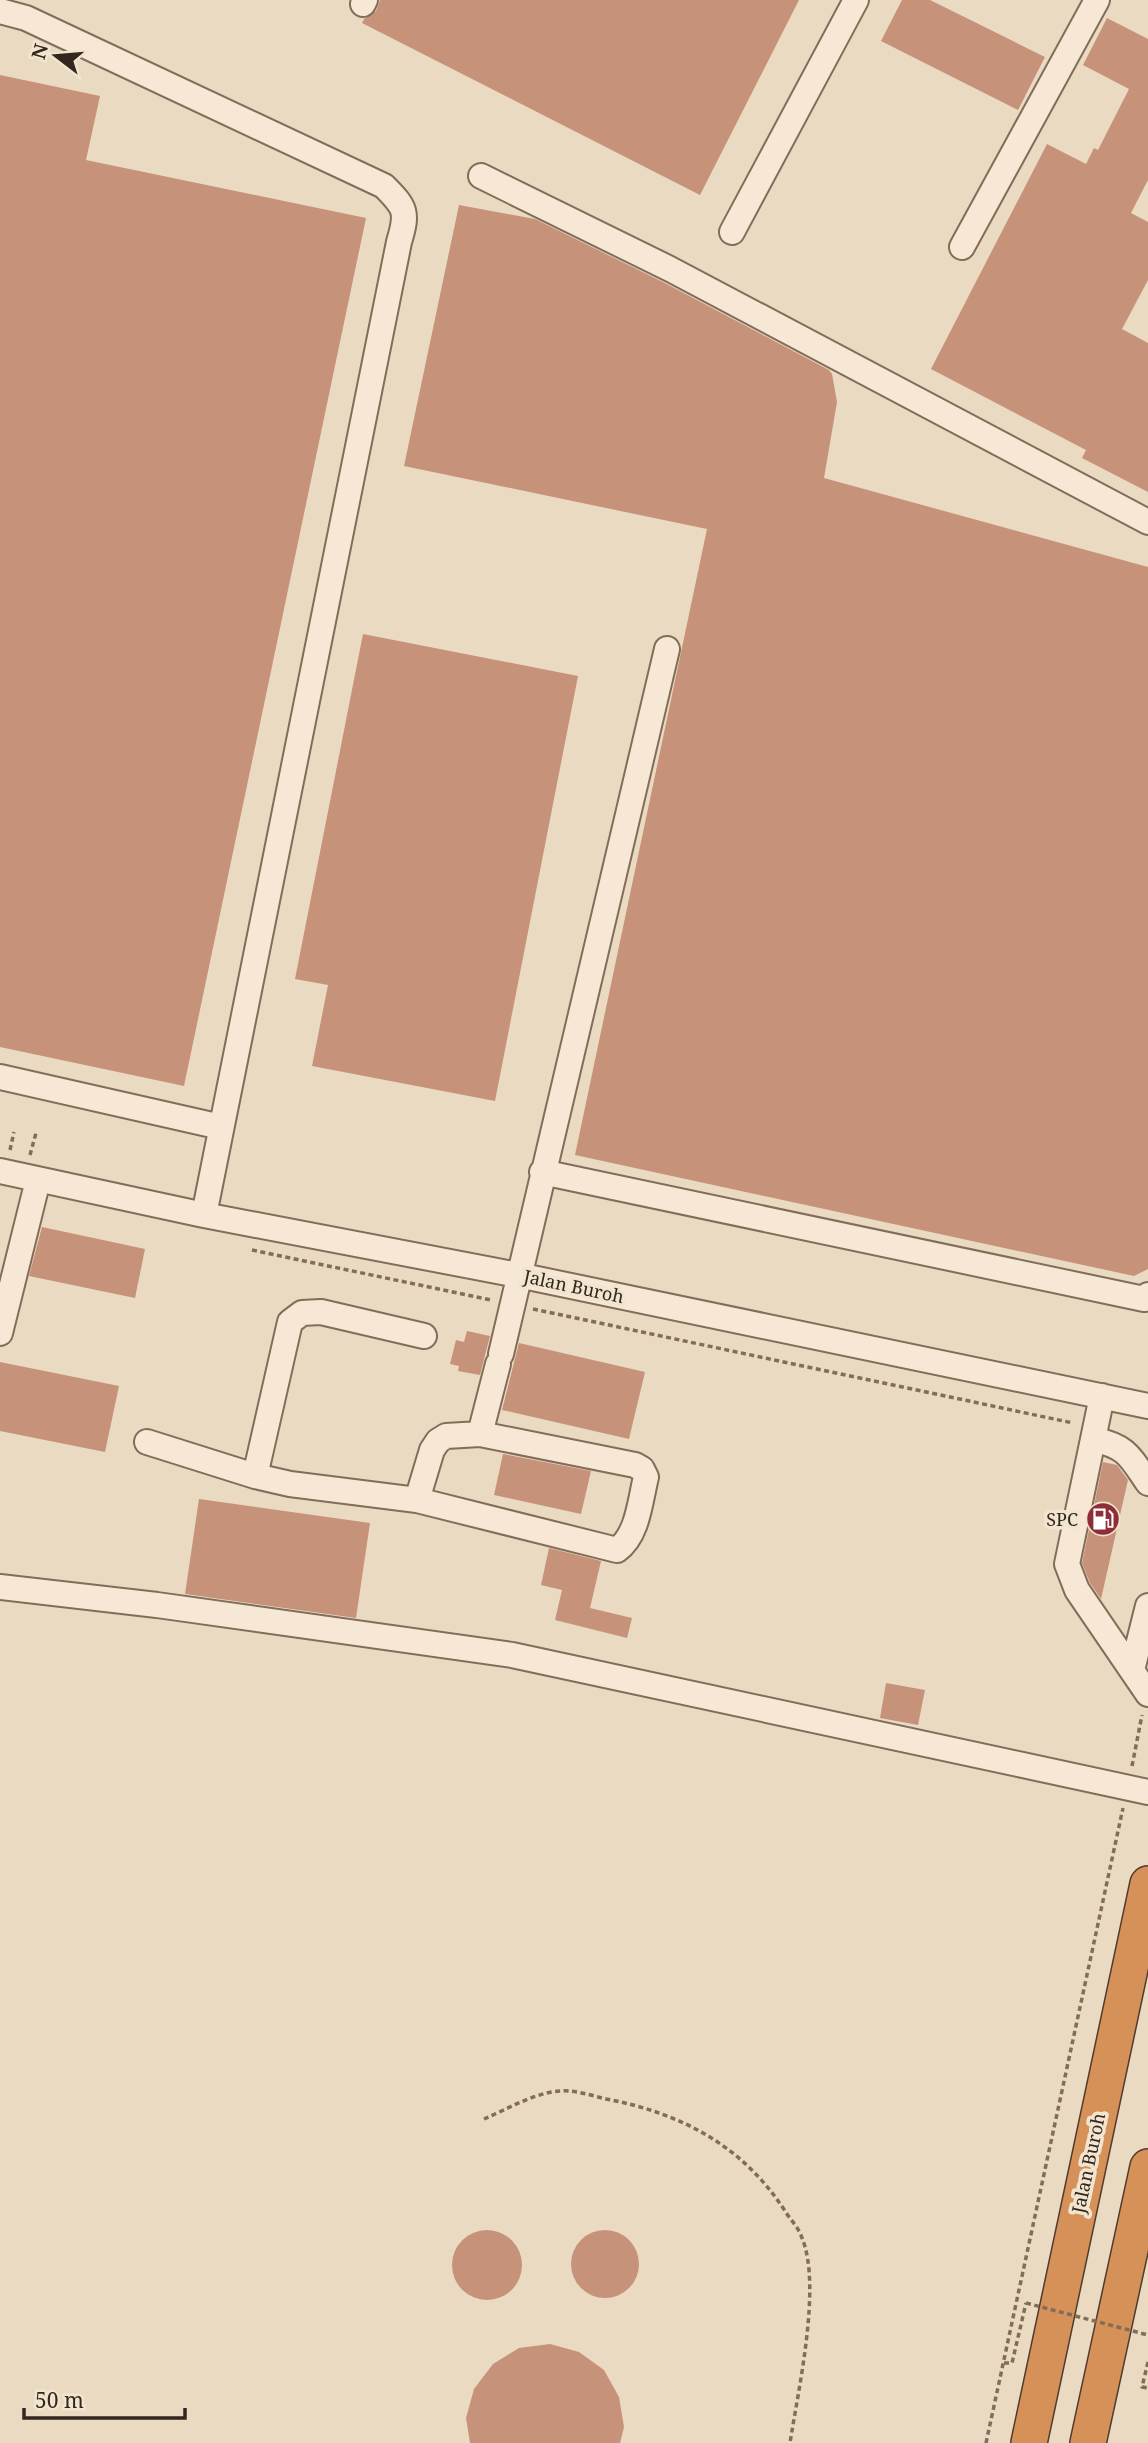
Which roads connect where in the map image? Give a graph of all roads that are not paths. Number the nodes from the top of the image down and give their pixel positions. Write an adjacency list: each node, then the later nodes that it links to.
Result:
1 (856, 0): 5 (lane)
2 (1097, 0): 6 (lane)
3 (0, 11): 10 (lane)
4 (481, 176): 7 (lane)
5 (732, 232)
6 (962, 247)
7 (1148, 522)
8 (667, 649): 12 (lane)
9 (0, 1077): 10 (lane)
10 (221, 1127): 14 (lane)
11 (0, 1171): 13 (lane, Jalan Buroh)
12 (542, 1172): 15 (lane); 16 (lane)
13 (37, 1180): 14 (lane, Jalan Buroh); 17 (lane)
14 (204, 1215): 15 (lane, Jalan Buroh)
15 (518, 1275): 19 (lane, Jalan Buroh); 21 (lane)
16 (1148, 1295)
17 (0, 1333)
18 (424, 1336): 24 (lane)
19 (1102, 1396): 20 (lane, Jalan Buroh); 22 (lane)
20 (1148, 1406)
21 (480, 1434): 26 (lane); 26 (lane)
22 (1094, 1434): 25 (lane); 29 (lane)
23 (147, 1442): 24 (lane)
24 (255, 1476): 26 (lane)
25 (1148, 1483)
26 (417, 1500)
27 (0, 1587): 31 (lane)
28 (1148, 1606): 29 (lane)
29 (1132, 1670): 30 (lane)
30 (1147, 1693)
31 (1138, 1789)
32 (1148, 1884): 34 (highway, Jalan Buroh)
33 (1148, 2167): 35 (highway)
34 (1029, 2443)
35 (1088, 2443)

